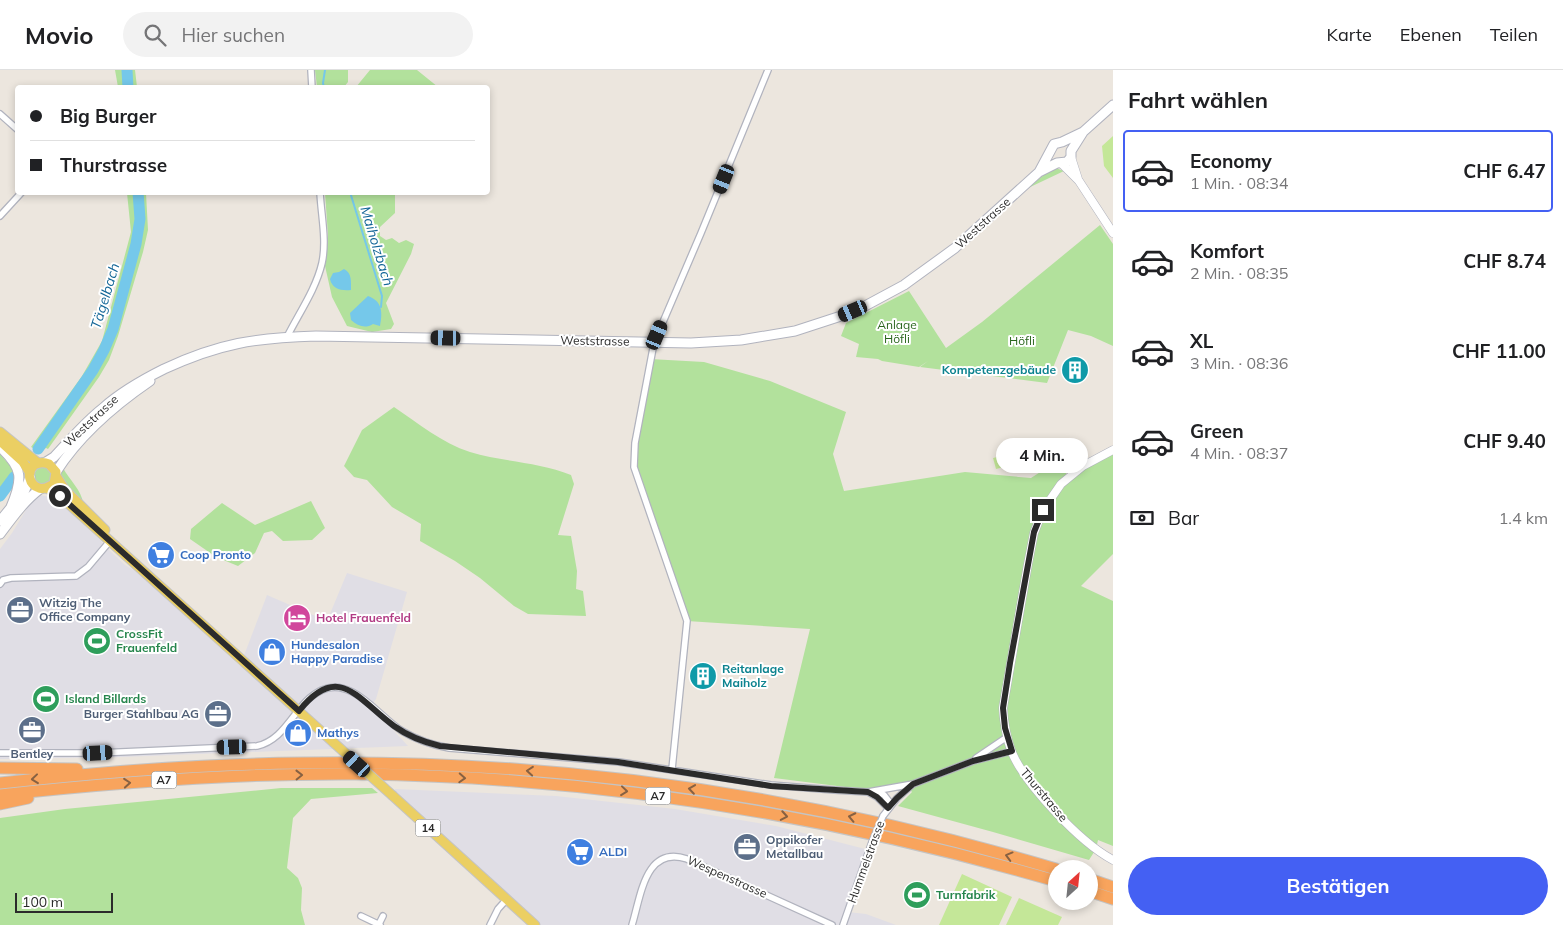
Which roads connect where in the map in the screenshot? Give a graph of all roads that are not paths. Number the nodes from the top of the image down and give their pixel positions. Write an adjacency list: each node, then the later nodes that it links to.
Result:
1 (311, 70): 3 (street)
2 (768, 70): 19 (street)
3 (312, 85)
4 (1113, 105): 7 (main road)
5 (0, 114): 6 (street)
6 (15, 127)
7 (1083, 132): 8 (main road); 10 (main road, Weststrasse)
8 (1062, 142): 9 (main road); 10 (main road)
9 (1049, 154): 11 (main road); 12 (main road, Weststrasse)
10 (1071, 154): 11 (main road, Weststrasse); 13 (street)
11 (1059, 164): 12 (main road, Weststrasse); 13 (street)
12 (1039, 172): 19 (main road, Weststrasse)
13 (1079, 181): 17 (street)
14 (19, 195): 16 (street)
15 (320, 195): 18 (street)
16 (0, 216)
17 (1113, 232)
18 (287, 337): 19 (main road, Weststrasse); 20 (main road, Weststrasse)
19 (654, 343): 41 (street)
20 (166, 369): 25 (main road, Weststrasse); 26 (main road, Weststrasse)
21 (0, 432): 25 (main road)
22 (0, 440): 27 (main road)
23 (0, 447): 29 (main road)
24 (1113, 450): 36 (street, Thurstrasse)
25 (42, 463): 26 (main road); 27 (main road)
26 (56, 474): 28 (main road); 33 (main road, 14)
27 (30, 475): 28 (main road); 29 (main road)
28 (43, 489): 31 (main road); 32 (main road, 14)
29 (11, 507): 30 (main road)
30 (0, 521)
31 (0, 534)
32 (110, 541): 33 (main road, 14); 34 (street)
33 (142, 568): 35 (main road, 14)
34 (0, 584)
35 (299, 711): 38 (street); 41 (street); 57 (main road, 14, bridge)
36 (1007, 737): 37 (street, Thurstrasse); 39 (street, Hummelstrasse)
37 (1012, 751): 39 (street, Hummelstrasse); 51 (street, Thurstrasse)
38 (0, 754)
39 (973, 761): 44 (street, Hummelstrasse)
40 (0, 768): 42 (highway, A7)
41 (672, 769): 47 (street)
42 (136, 770): 43 (highway, A7, one-way to 43); 52 (highway, A7, one-way to 42)
43 (0, 783)
44 (913, 784): 46 (street); 50 (street, Hummelstrasse)
45 (78, 787): 48 (highway, A7); 49 (highway, A7); 53 (highway, A7, one-way to 53)
46 (877, 791): 47 (street); 50 (street)
47 (868, 792): 50 (street)
48 (0, 795)
49 (0, 804)
50 (890, 806): 66 (street, Hummelstrasse, bridge)
51 (1113, 860)
52 (1048, 868)
53 (1048, 879)
54 (1098, 882): 55 (highway)
55 (1113, 887)
56 (1098, 894): 58 (highway)
57 (507, 899): 63 (street); 64 (main road, 14)
58 (1113, 899)
59 (362, 916): 62 (street)
60 (383, 916): 62 (street)
61 (634, 924): 65 (street, Wespenstrasse)
62 (379, 925)
63 (490, 925)
64 (535, 925)
65 (832, 925)
66 (843, 925)

